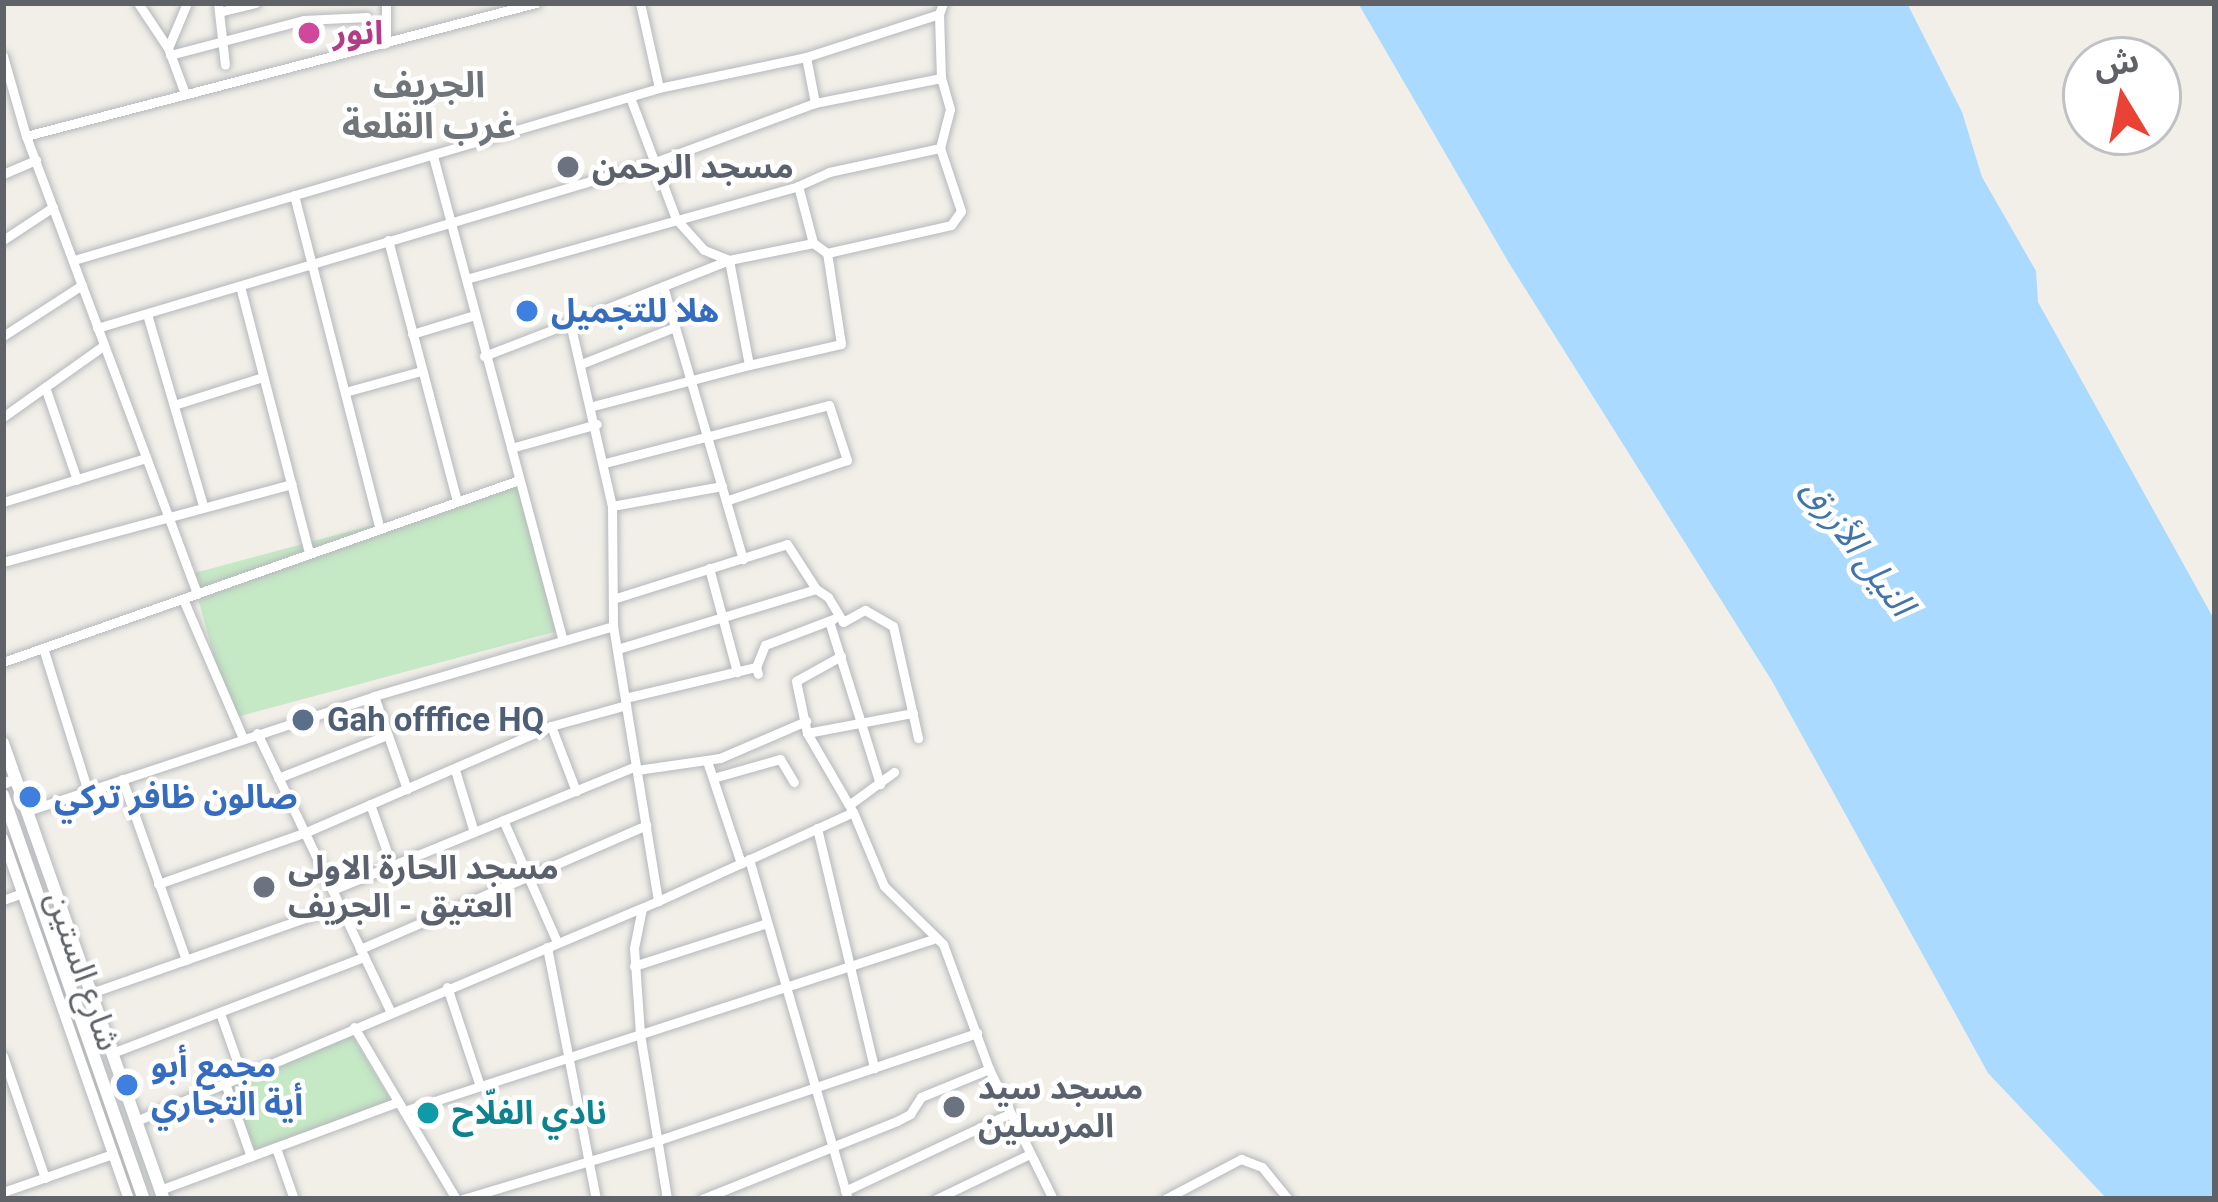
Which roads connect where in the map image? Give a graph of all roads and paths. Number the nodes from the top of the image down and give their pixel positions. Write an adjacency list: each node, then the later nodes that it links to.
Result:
1 (138, 3): 13 (street)
2 (187, 3): 13 (street)
3 (256, 3): 8 (street)
4 (386, 3): 12 (street)
5 (536, 3): 7 (street)
6 (640, 3): 19 (street)
7 (519, 5): 12 (street)
8 (218, 8): 11 (street)
9 (941, 9): 15 (street); 17 (street)
10 (367, 16): 11 (street)
11 (222, 38): 13 (street); 16 (street)
12 (386, 44): 20 (street)
13 (169, 51): 20 (street)
14 (3, 56): 18 (street)
15 (806, 57): 19 (street); 22 (street)
16 (225, 65)
17 (941, 78): 22 (street); 24 (street)
18 (8, 88): 23 (street)
19 (659, 88): 21 (street)
20 (184, 91): 23 (street)
21 (630, 97): 25 (street); 27 (street)
22 (815, 103): 27 (street)
23 (26, 136): 26 (street)
24 (940, 148): 29 (street); 37 (street)
25 (434, 156): 30 (street); 33 (street)
26 (35, 160): 28 (street); 31 (street)
27 (658, 161): 32 (street); 33 (street)
28 (3, 174)
29 (798, 186): 32 (street); 36 (street)
30 (294, 195): 38 (street); 40 (street)
31 (52, 207): 34 (street); 38 (street)
32 (676, 219): 39 (street); 41 (street)
33 (452, 222): 35 (street); 41 (street)
34 (3, 240)
35 (388, 240): 40 (street); 50 (street)
36 (813, 243): 37 (street); 39 (street)
37 (827, 253): 55 (street)
38 (74, 260): 42 (street)
39 (729, 260): 44 (street); 55 (street)
40 (311, 261): 43 (street); 60 (street)
41 (466, 279): 46 (street)
42 (82, 285): 49 (street); 51 (street)
43 (240, 286): 45 (street); 57 (street)
44 (664, 286): 47 (street); 48 (street)
45 (147, 314): 49 (street); 61 (street)
46 (476, 315): 50 (street); 53 (street)
47 (570, 323): 53 (street); 54 (street)
48 (675, 327): 54 (street); 58 (street)
49 (98, 328): 52 (street)
50 (412, 334): 56 (street)
51 (3, 336)
52 (104, 346): 59 (street); 67 (street)
53 (484, 356): 66 (street)
54 (581, 364): 62 (street)
55 (749, 365): 58 (street)
56 (421, 371): 60 (street); 74 (street)
57 (263, 377): 61 (street); 71 (street)
58 (692, 381): 62 (street); 65 (street)
59 (45, 387): 63 (street); 70 (street)
60 (345, 392): 79 (street)
61 (174, 406): 76 (street)
62 (593, 406): 64 (street)
63 (3, 417)
64 (597, 424): 66 (street); 68 (street)
65 (706, 434): 68 (street); 72 (street); 73 (street)
66 (511, 448): 69 (street)
67 (146, 458): 70 (street); 78 (street)
68 (605, 464): 77 (street)
69 (519, 479): 74 (street); 91 (street)
70 (77, 480): 75 (street)
71 (292, 484): 76 (street); 80 (street)
72 (722, 486): 73 (street); 77 (street)
73 (728, 500): 81 (street)
74 (457, 501): 79 (street)
75 (3, 502)
76 (202, 505): 78 (street)
77 (612, 506): 87 (street)
78 (168, 514): 82 (street); 85 (street)
79 (380, 529): 80 (street)
80 (309, 553): 85 (street)
81 (743, 560): 83 (street); 84 (street)
82 (3, 562)
83 (710, 568): 87 (street); 88 (street)
84 (816, 589): 88 (street); 89 (street)
85 (197, 594): 86 (street)
86 (183, 598): 92 (street); 105 (street)
87 (613, 598): 90 (street)
88 (723, 618): 93 (street); 96 (street)
89 (833, 619): 94 (street); 96 (street); 99 (street)
90 (613, 626): 91 (street); 93 (street)
91 (562, 639): 97 (street)
92 (44, 648): 95 (street); 120 (street)
93 (617, 649): 98 (street)
94 (841, 656): 100 (street); 102 (street)
95 (3, 662)
96 (736, 673): 98 (street)
97 (374, 696): 103 (street); 104 (street)
98 (625, 701): 101 (street); 109 (street)
99 (913, 713): 100 (street); 106 (street)
100 (862, 721): 102 (street); 117 (street)
101 (551, 726): 110 (street); 119 (street)
102 (807, 727): 108 (street); 123 (street)
103 (257, 734): 105 (street); 112 (street)
104 (387, 735): 112 (street); 118 (street)
105 (243, 738): 114 (street)
106 (918, 738)
107 (3, 743): 115 (main road, شارع الستين)
108 (707, 761): 109 (street); 113 (street)
109 (636, 768): 119 (street); 126 (street)
110 (455, 770): 118 (street); 129 (street)
111 (894, 772): 117 (street)
112 (278, 778): 128 (street)
113 (713, 778): 116 (street); 131 (street)
114 (122, 779): 120 (street); 134 (street)
115 (9, 781): 124 (main road, شارع الستين)
116 (794, 782)
117 (880, 784): 123 (street)
118 (407, 789): 122 (street)
119 (576, 791): 125 (street)
120 (88, 792): 124 (street)
121 (3, 795): 150 (main road, شارع الستين)
122 (370, 805): 128 (street); 132 (street)
123 (851, 808): 127 (street); 142 (street)
124 (27, 811): 151 (main road, شارع الستين)
125 (503, 820): 129 (street); 133 (street)
126 (646, 825): 133 (street); 138 (street)
127 (817, 828): 131 (street); 147 (street)
128 (304, 832): 134 (street); 135 (street)
129 (474, 832): 132 (street)
130 (3, 838): 136 (street)
131 (745, 861): 138 (street); 141 (street)
132 (392, 866): 135 (street)
133 (528, 876): 143 (street); 144 (street)
134 (158, 884): 145 (street)
135 (332, 890): 139 (street)
136 (22, 893): 137 (street); 150 (street)
137 (3, 900)
138 (658, 901): 140 (street)
139 (339, 906): 144 (street); 145 (street)
140 (642, 908): 143 (street); 146 (street)
141 (764, 924): 146 (street); 149 (street)
142 (936, 938): 147 (street); 156 (street)
143 (552, 944): 148 (street); 159 (street)
144 (362, 953): 152 (street); 153 (street)
145 (186, 960): 151 (street)
146 (634, 966): 155 (street)
147 (848, 967): 149 (street); 160 (street)
148 (447, 987): 152 (street); 164 (street)
149 (784, 988): 155 (street); 165 (street)
150 (64, 992): 173 (main road, شارع الستين)
151 (91, 993): 157 (main road, شارع الستين)
152 (390, 1010): 154 (street)
153 (220, 1013): 157 (street); 162 (street)
154 (354, 1027): 162 (street); 166 (street)
155 (640, 1034): 159 (street); 169 (street)
156 (977, 1034): 160 (street); 161 (street)
157 (112, 1053): 168 (main road, شارع الستين)
158 (3, 1057): 177 (street)
159 (569, 1058): 164 (street); 176 (street)
160 (874, 1068): 165 (street)
161 (989, 1069): 167 (street); 171 (street)
162 (242, 1075): 163 (street)
163 (225, 1083): 168 (street); 175 (street)
164 (480, 1086): 166 (street)
165 (812, 1089): 169 (street); 171 (street)
166 (401, 1107): 172 (street); 185 (street)
167 (1009, 1114): 174 (street); 180 (street)
168 (136, 1121): 170 (main road, شارع الستين)
169 (656, 1142): 176 (street); 187 (street)
170 (145, 1146): 173 (main road); 179 (main road, شارع الستين)
171 (831, 1147): 180 (street); 188 (street)
172 (276, 1148): 175 (street); 184 (street)
173 (121, 1154): 177 (street); 182 (street); 183 (main road, شارع الستين)
174 (1030, 1154): 181 (street); 189 (street)
175 (251, 1157): 179 (street)
176 (589, 1161): 185 (street); 186 (street)
177 (45, 1178): 178 (street)
178 (3, 1192)
179 (162, 1194)
180 (845, 1197)
181 (1048, 1198)
182 (128, 1199)
183 (144, 1199)
184 (294, 1199)
185 (460, 1199)
186 (596, 1199)
187 (667, 1199)
188 (702, 1199)
189 (936, 1199)
190 (1165, 1199): 191 (street)
191 (1288, 1199)

